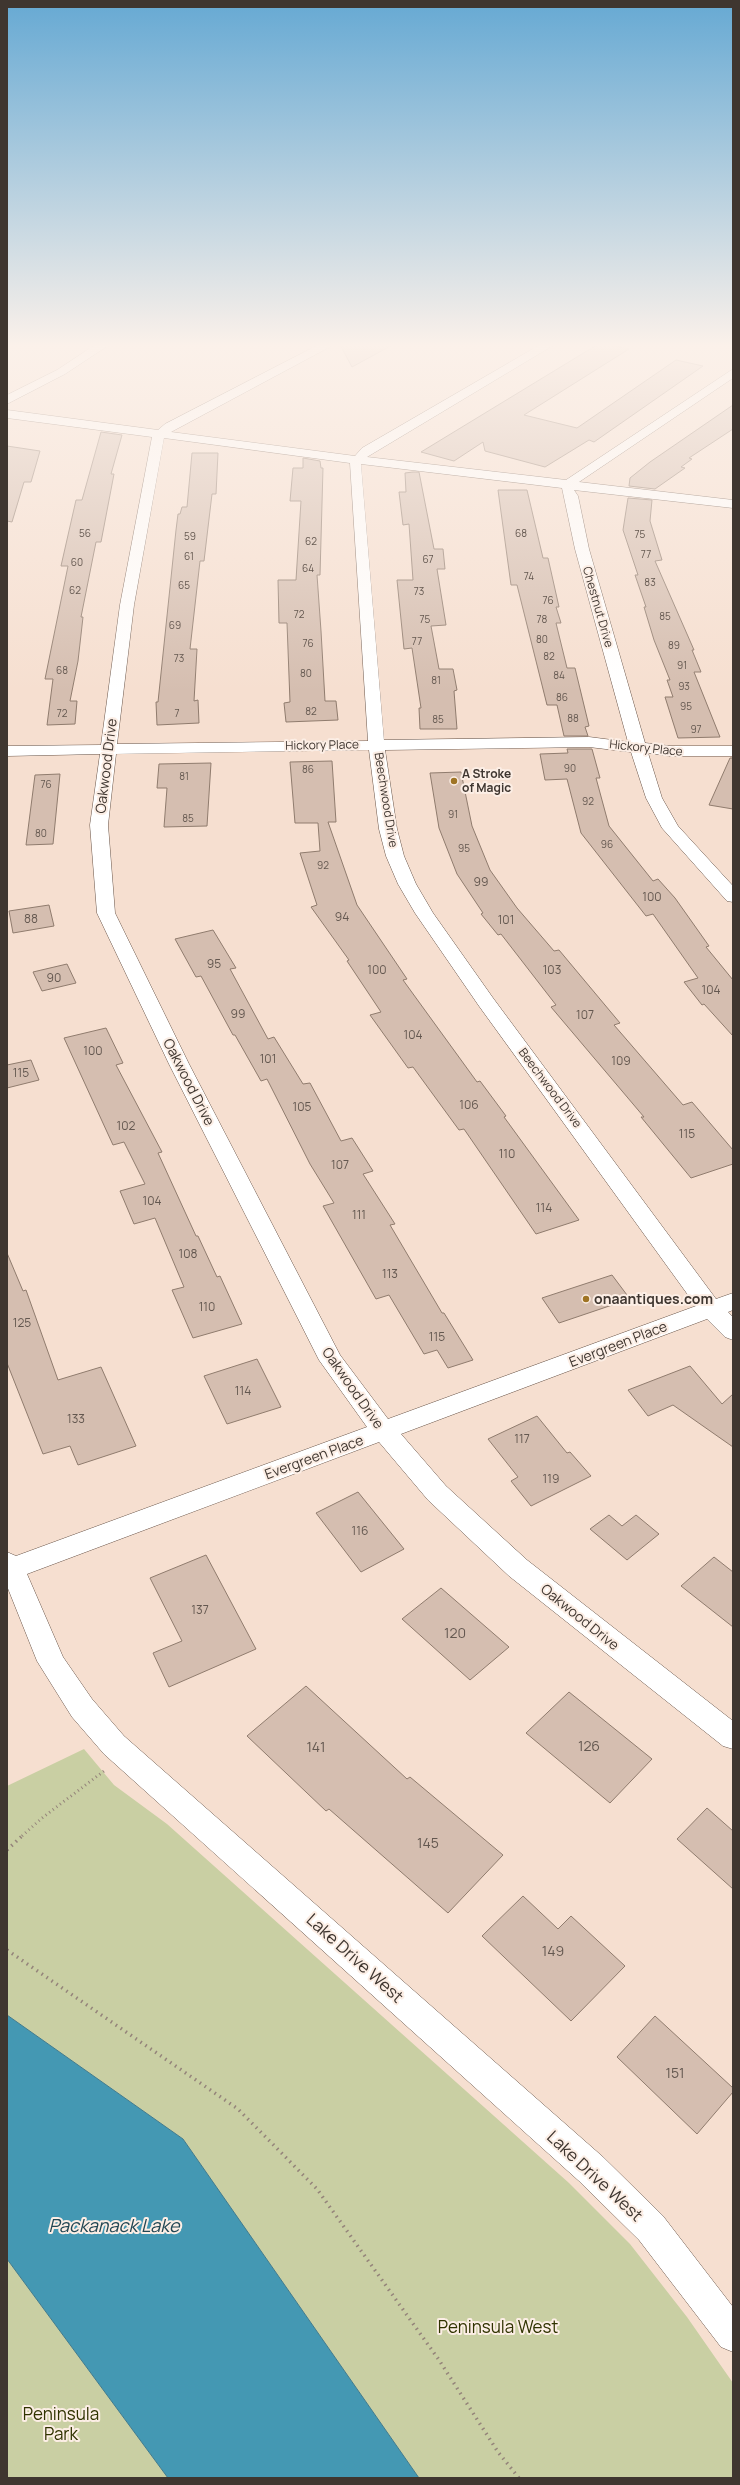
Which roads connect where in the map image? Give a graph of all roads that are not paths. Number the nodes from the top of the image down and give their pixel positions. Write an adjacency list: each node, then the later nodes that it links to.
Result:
1 (154, 459): 9 (street, Oakwood Drive)
2 (350, 459): 4 (street)
3 (607, 459): 5 (street)
4 (358, 460): 5 (street); 7 (street, Beechwood Drive)
5 (568, 486): 6 (street); 8 (street, Chestnut Drive)
6 (733, 504)
7 (377, 744): 8 (street, Hickory Place); 9 (street, Hickory Place); 14 (street, Beechwood Drive)
8 (637, 747): 11 (street, Hickory Place); 12 (street, Chestnut Drive)
9 (108, 748): 10 (street, Hickory Place); 16 (street, Oakwood Drive)
10 (7, 750)
11 (733, 751)
12 (733, 897)
13 (733, 1301): 14 (street, Evergreen Place)
14 (711, 1309): 15 (street, Beechwood Drive); 16 (street, Evergreen Place)
15 (733, 1331)
16 (384, 1432): 17 (street, Evergreen Place); 18 (street, Oakwood Drive)
17 (8, 1567): 19 (street, Lake Drive West)
18 (733, 1737)
19 (733, 2336)

